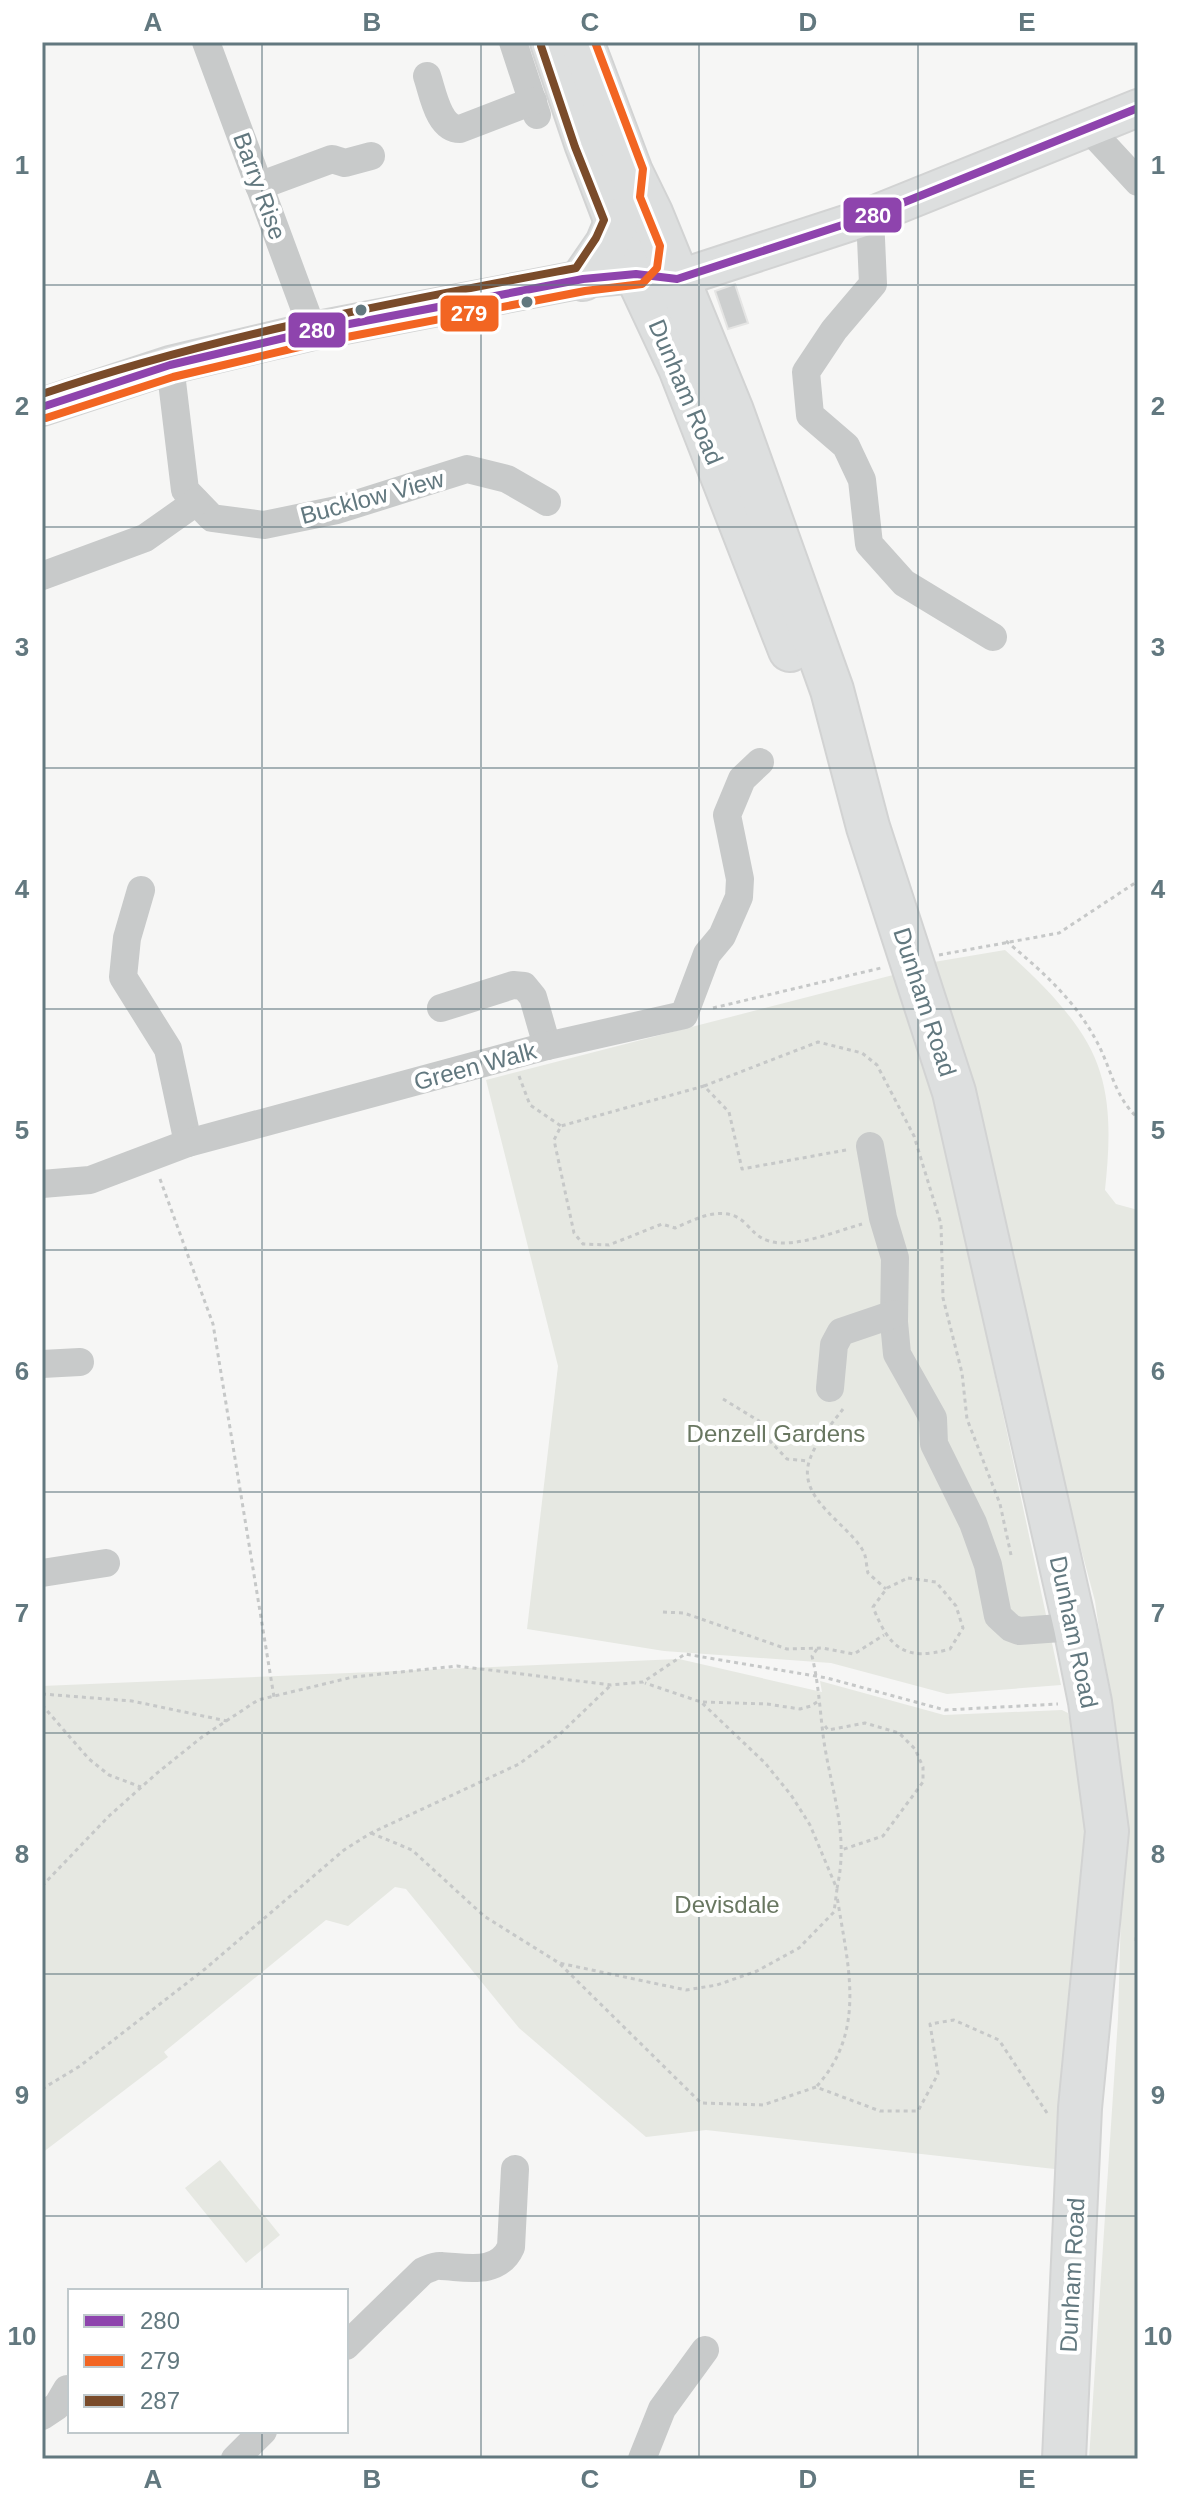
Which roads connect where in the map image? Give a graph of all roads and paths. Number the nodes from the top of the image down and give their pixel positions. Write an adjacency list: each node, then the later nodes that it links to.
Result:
1 (206, 42): 10 (street, Barry Rise)
2 (513, 42): 5 (street)
3 (552, 42): 12 (highway, Dunham Road)
4 (582, 42): 13 (highway, Dunham Road)
5 (427, 76)
6 (1138, 108): 7 (main road)
7 (1088, 128): 9 (street); 11 (main road)
8 (371, 156): 10 (street)
9 (1138, 182)
10 (259, 186): 15 (street, Barry Rise)
11 (870, 216): 13 (main road); 21 (street)
12 (617, 220): 13 (highway, Dunham Road); 14 (highway)
13 (656, 276): 14 (main road); 23 (highway, Dunham Road); 23 (highway, Dunham Road)
14 (583, 279): 15 (main road)
15 (313, 331): 16 (main road)
16 (170, 365): 17 (main road); 18 (street)
17 (42, 407)
18 (196, 502): 19 (street, Bucklow View); 20 (street)
19 (547, 502)
20 (42, 576)
21 (993, 637)
22 (760, 762): 29 (street)
23 (868, 827): 27 (highway, Dunham Road)
24 (1138, 881): 26 (path)
25 (141, 890): 34 (street)
26 (1006, 941): 27 (path); 32 (path)
27 (912, 960): 29 (path); 49 (highway, Dunham Road)
28 (441, 1008): 30 (street)
29 (684, 1015): 30 (street, Green Walk)
30 (547, 1046): 31 (street, Green Walk)
31 (512, 1056): 33 (path); 34 (street, Green Walk)
32 (1138, 1118)
33 (561, 1126): 35 (path); 38 (path)
34 (188, 1143): 36 (street, Green Walk)
35 (870, 1146): 38 (street)
36 (152, 1157): 37 (street, Green Walk); 56 (path)
37 (42, 1184)
38 (883, 1218): 39 (street)
39 (894, 1314): 42 (street); 49 (street)
40 (80, 1362): 41 (street)
41 (42, 1364)
42 (838, 1397): 44 (path)
43 (723, 1399): 44 (path)
44 (809, 1461): 47 (path)
45 (106, 1563): 46 (street)
46 (42, 1573)
47 (886, 1589): 50 (path); 50 (path)
48 (663, 1612): 51 (path)
49 (1075, 1627): 82 (highway, Dunham Road)
50 (884, 1635): 51 (path)
51 (817, 1649): 52 (path)
52 (817, 1676): 53 (path); 57 (path); 60 (path)
53 (643, 1682): 54 (path); 58 (path)
54 (611, 1685): 56 (path); 64 (path)
55 (42, 1694): 61 (path)
56 (274, 1697): 61 (path)
57 (820, 1700): 58 (path); 62 (path)
58 (701, 1702): 67 (path)
59 (42, 1705): 63 (path)
60 (1038, 1705)
61 (227, 1721): 63 (path)
62 (822, 1723): 65 (path); 65 (path)
63 (141, 1787): 66 (path)
64 (371, 1833): 70 (path); 72 (path)
65 (841, 1850): 67 (path)
66 (42, 1886)
67 (837, 1889): 70 (path); 71 (path)
68 (1138, 1921): 69 (path)
69 (1138, 1959)
70 (559, 1963): 71 (path)
71 (816, 2087): 73 (path)
72 (42, 2089)
73 (1052, 2120)
74 (515, 2169): 75 (street)
75 (348, 2344)
76 (705, 2350): 81 (street)
77 (67, 2389): 78 (street)
78 (42, 2416)
79 (261, 2433): 80 (street)
80 (235, 2459)
81 (642, 2459)
82 (1064, 2459)

